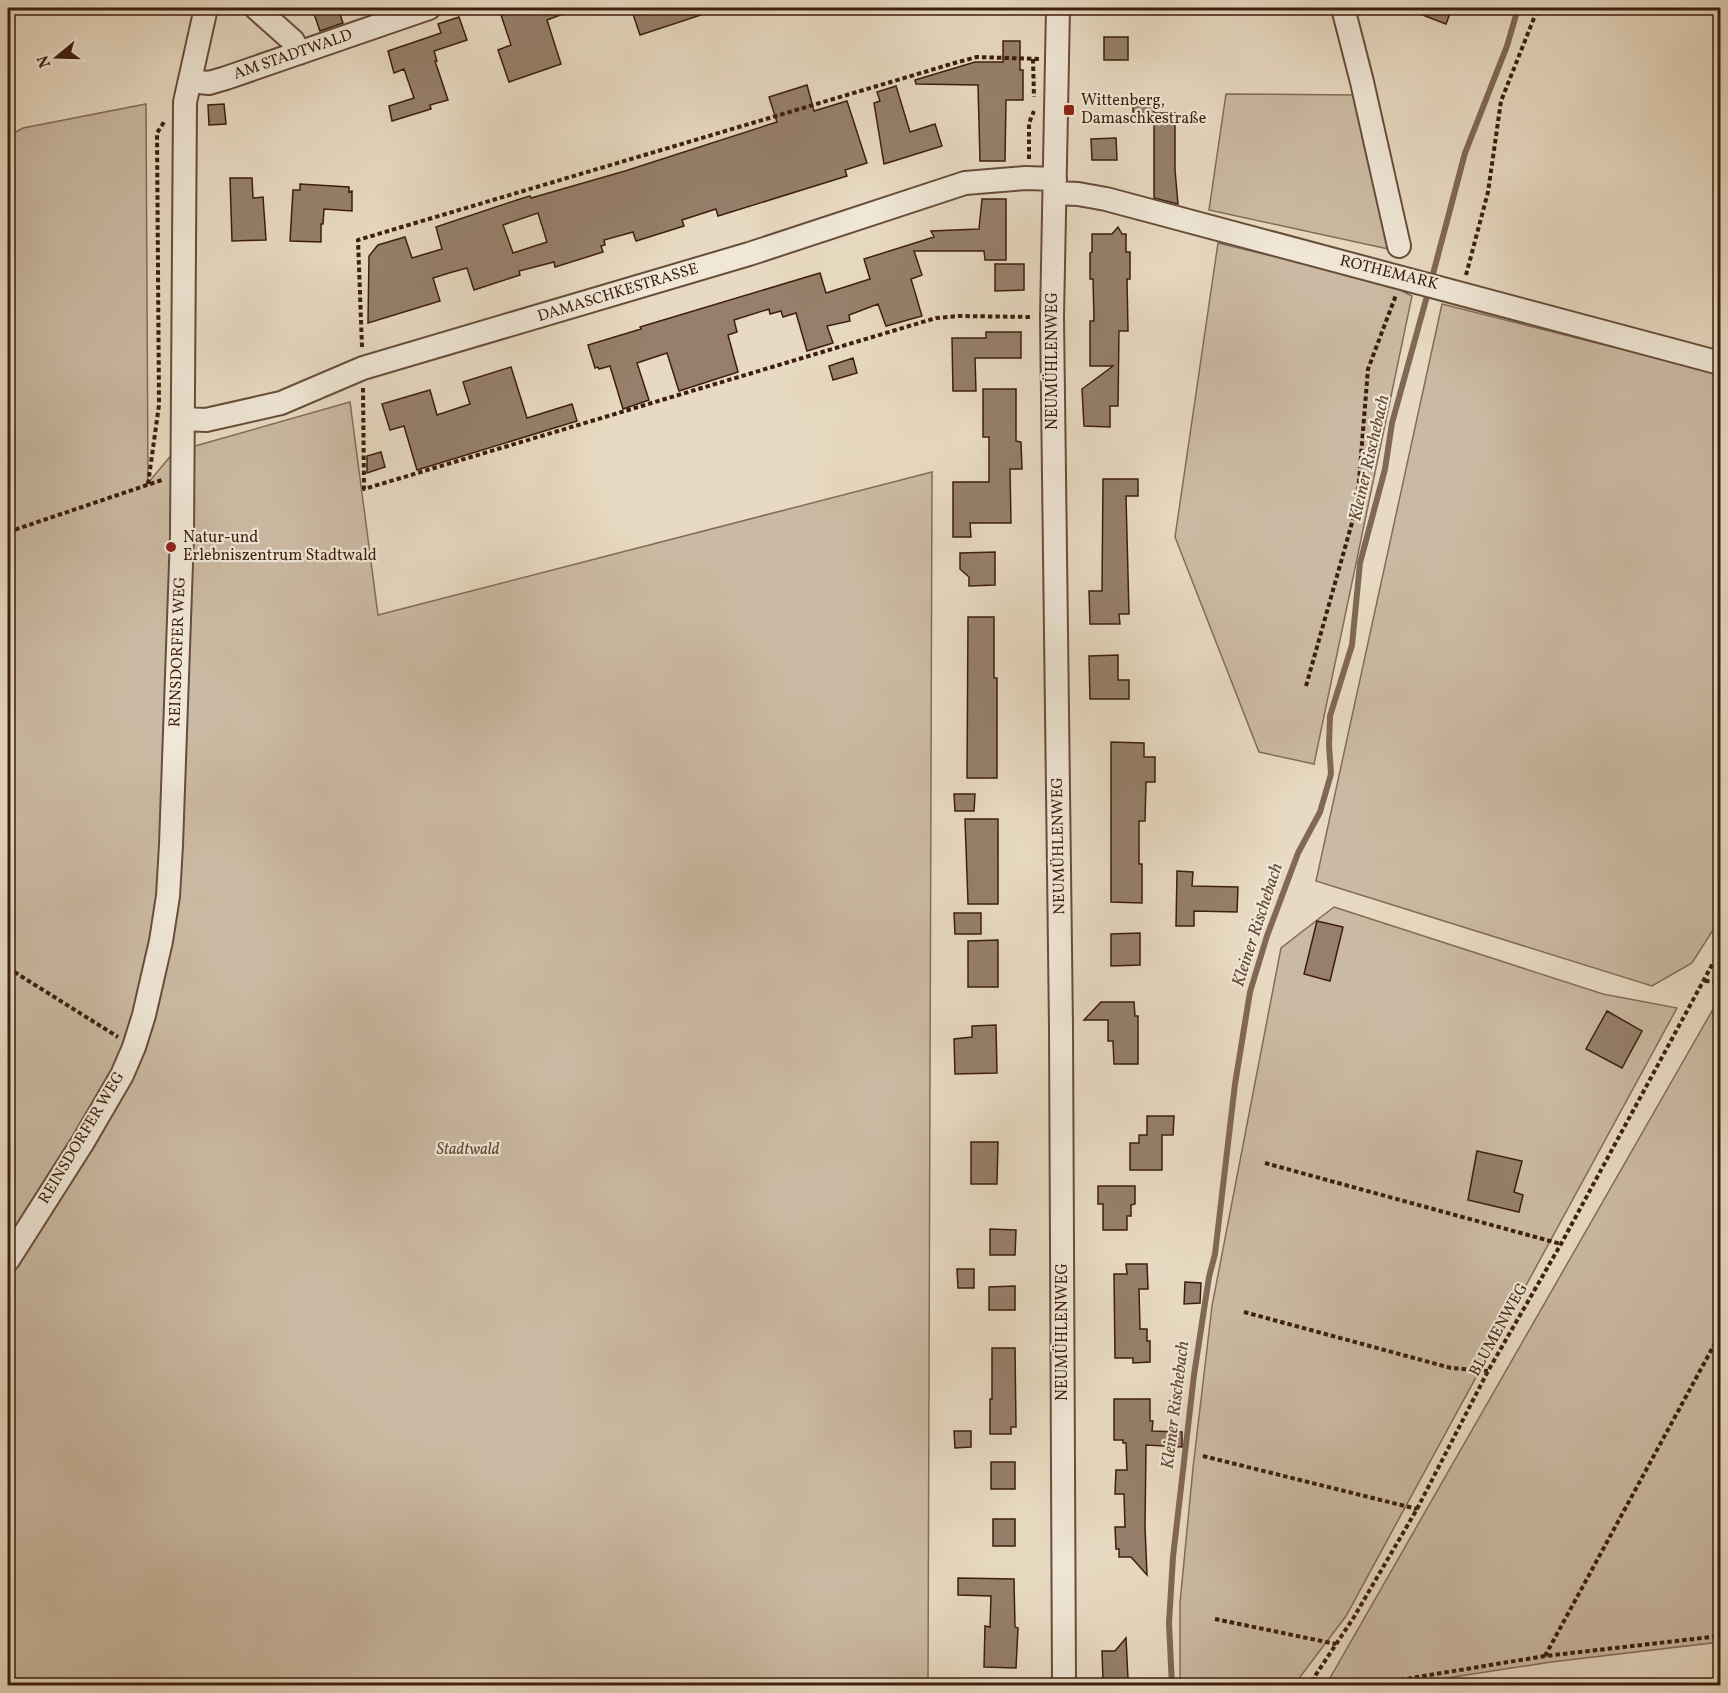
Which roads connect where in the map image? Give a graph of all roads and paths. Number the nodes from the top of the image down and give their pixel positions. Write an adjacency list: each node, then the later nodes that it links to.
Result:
1 (206, 8): 10 (street, REINSDORFER WEG)
2 (256, 8): 7 (street)
3 (429, 8): 7 (street, AM STADTWALD)
4 (1058, 8): 9 (street, NEUMÜHLENWEG)
5 (1343, 8): 14 (street)
6 (1538, 8): 15 (path)
7 (299, 53): 10 (street, AM STADTWALD)
8 (1034, 59): 9 (path); 12 (path); 13 (path)
9 (1058, 60): 12 (street, NEUMÜHLENWEG)
10 (190, 81): 18 (street, REINSDORFER WEG)
11 (168, 116): 20 (path)
12 (1049, 183): 15 (street, ROTHEMARK); 16 (street, NEUMÜHLENWEG); 18 (street, DAMASCHKESTRASSE)
13 (358, 240)
14 (1399, 246)
15 (1432, 284): 17 (street, ROTHEMARK); 23 (path)
16 (1052, 317): 21 (path); 42 (street, NEUMÜHLENWEG)
17 (1720, 363)
18 (183, 420): 19 (street, REINSDORFER WEG)
19 (184, 475): 20 (path); 28 (street, REINSDORFER WEG)
20 (148, 484): 22 (path)
21 (364, 489)
22 (8, 532)
23 (1306, 686)
24 (1720, 950): 26 (path)
25 (8, 968): 28 (path)
26 (1705, 981): 27 (path); 30 (path, BLUMENWEG)
27 (1720, 982)
28 (134, 1047): 31 (street, REINSDORFER WEG)
29 (1265, 1162): 30 (path)
30 (1561, 1244): 34 (path, BLUMENWEG)
31 (8, 1260)
32 (1244, 1312): 34 (path)
33 (1720, 1334): 40 (path)
34 (1488, 1371): 36 (path, BLUMENWEG)
35 (1203, 1456): 36 (path)
36 (1417, 1509): 39 (path, BLUMENWEG)
37 (1215, 1619): 39 (path)
38 (1720, 1636): 40 (path)
39 (1336, 1644): 41 (path, BLUMENWEG)
40 (1545, 1656): 45 (path)
41 (1313, 1679): 43 (path, BLUMENWEG); 44 (path)
42 (1064, 1686)
43 (1305, 1686)
44 (1344, 1686)
45 (1363, 1686)

